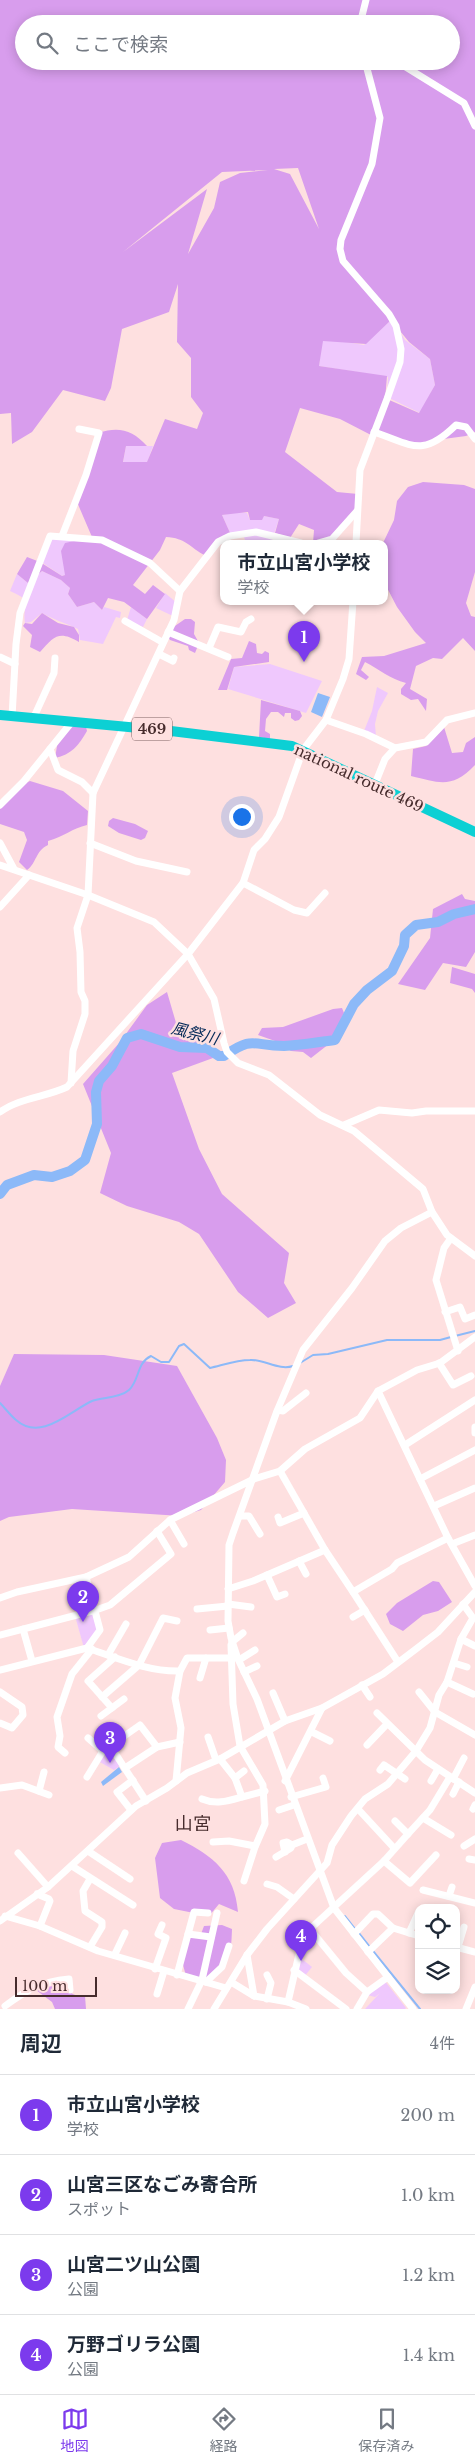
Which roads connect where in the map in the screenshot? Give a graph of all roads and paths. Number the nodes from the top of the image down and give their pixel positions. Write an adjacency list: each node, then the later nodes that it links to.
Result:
1 (366, 0): 2 (street)
2 (362, 15)
3 (367, 70): 7 (street)
4 (411, 70): 5 (street)
5 (475, 126)
6 (79, 428): 10 (street)
7 (374, 432): 8 (street); 9 (street)
8 (475, 439)
9 (358, 511): 13 (street); 14 (street)
10 (62, 536): 16 (street); 28 (street)
11 (222, 540): 12 (street)
12 (289, 540)
13 (326, 540)
14 (356, 540)
15 (220, 541): 16 (street)
16 (180, 591): 20 (street)
17 (353, 605): 33 (street)
18 (251, 618): 22 (street)
19 (125, 621): 21 (street)
20 (168, 632): 21 (street); 22 (street)
21 (162, 642): 23 (street)
22 (209, 648): 25 (street)
23 (159, 654): 27 (street); 35 (street)
24 (0, 657): 28 (street)
25 (228, 657)
26 (55, 658): 32 (street)
27 (174, 658)
28 (15, 664): 31 (street)
29 (475, 713): 36 (street)
30 (0, 715): 31 (highway, national route 469 / 469)
31 (12, 717): 32 (highway, national route 469 / 469)
32 (33, 719): 34 (highway, national route 469 / 469)
33 (326, 720): 36 (street); 38 (street)
34 (71, 722): 35 (highway, national route 469 / 469); 37 (street)
35 (124, 726): 38 (highway, national route 469 / 469); 40 (street)
36 (395, 748): 39 (street)
37 (50, 749): 40 (street); 41 (street)
38 (303, 750): 39 (highway, national route 469 / 469); 49 (street)
39 (375, 784): 42 (highway, national route 469 / 469)
40 (93, 793): 44 (street)
41 (0, 805)
42 (475, 832)
43 (0, 843): 46 (street)
44 (90, 843): 47 (street); 51 (street)
45 (0, 865): 46 (street)
46 (14, 869): 48 (street)
47 (187, 872)
48 (29, 874): 51 (street); 52 (street)
49 (242, 883): 50 (street); 53 (street)
50 (325, 893)
51 (88, 895): 53 (street); 54 (street)
52 (0, 907)
53 (188, 954): 54 (street); 57 (street)
54 (71, 1083): 56 (street)
55 (475, 1111): 57 (street)
56 (0, 1112)
57 (344, 1125): 58 (street)
58 (432, 1212): 59 (street); 70 (street)
59 (451, 1238): 60 (street); 61 (street)
60 (475, 1256)
61 (445, 1312): 62 (street); 64 (street)
62 (475, 1315)
63 (475, 1337): 64 (street)
64 (458, 1351): 65 (street)
65 (439, 1363): 66 (street); 67 (street)
66 (471, 1376)
67 (378, 1391): 73 (street); 75 (street)
68 (306, 1393): 70 (street)
69 (475, 1400): 73 (street)
70 (278, 1410): 76 (street)
71 (475, 1427): 72 (street)
72 (475, 1433)
73 (405, 1445): 77 (street)
74 (475, 1450): 77 (street)
75 (280, 1471): 76 (street); 80 (street)
76 (254, 1479): 81 (street); 83 (street)
77 (420, 1479): 79 (street)
78 (474, 1490): 79 (street)
79 (434, 1506): 87 (street)
80 (304, 1513): 82 (street); 89 (street)
81 (240, 1516): 85 (street); 96 (street)
82 (278, 1517)
83 (170, 1520): 84 (street); 88 (street)
84 (157, 1531): 94 (street); 105 (street)
85 (260, 1534)
86 (475, 1535): 87 (street)
87 (450, 1541): 93 (street); 97 (street)
88 (184, 1544)
89 (325, 1550): 90 (street); 97 (street)
90 (299, 1561): 91 (street); 92 (street)
91 (306, 1574)
92 (267, 1575): 96 (street); 99 (street)
93 (473, 1576): 95 (street)
94 (86, 1577): 100 (street); 105 (street)
95 (475, 1586)
96 (228, 1589): 102 (street)
97 (353, 1592): 106 (street)
98 (475, 1592): 101 (street)
99 (285, 1594)
100 (0, 1598)
101 (462, 1604): 115 (street); 125 (street)
102 (228, 1605): 103 (street); 104 (street); 110 (street)
103 (251, 1607)
104 (197, 1609)
105 (96, 1610): 111 (street); 118 (street)
106 (365, 1610): 107 (street); 125 (street)
107 (353, 1617)
108 (177, 1620): 127 (street)
109 (126, 1624): 120 (street)
110 (229, 1628): 112 (street); 116 (street)
111 (23, 1629): 114 (street); 124 (street)
112 (210, 1630)
113 (243, 1633): 116 (street)
114 (0, 1635)
115 (461, 1639): 117 (street); 126 (street)
116 (231, 1640): 122 (street); 123 (street)
117 (475, 1646)
118 (90, 1649): 120 (street); 124 (street); 164 (street)
119 (255, 1650): 123 (street)
120 (111, 1656): 127 (street); 140 (street)
121 (206, 1658): 122 (street); 131 (street); 133 (street)
122 (231, 1658): 159 (street)
123 (239, 1660): 132 (street)
124 (32, 1661): 130 (street)
125 (398, 1662): 135 (street)
126 (454, 1663): 129 (street); 134 (street)
127 (139, 1665): 131 (street); 140 (street)
128 (257, 1666): 132 (street)
129 (467, 1667)
130 (0, 1670)
131 (180, 1671): 157 (street)
132 (244, 1672): 151 (street)
133 (200, 1678)
134 (447, 1682): 139 (street); 145 (street)
135 (362, 1685): 141 (street); 144 (street)
136 (0, 1692): 149 (street)
137 (419, 1692): 145 (street)
138 (273, 1693): 148 (street)
139 (473, 1694)
140 (102, 1697): 143 (street)
141 (370, 1697)
142 (124, 1698): 143 (street)
143 (112, 1708): 147 (street)
144 (322, 1708): 148 (street); 152 (street)
145 (434, 1712): 153 (street); 163 (street)
146 (377, 1713): 150 (street)
147 (101, 1716)
148 (285, 1721): 151 (street)
149 (0, 1723)
150 (387, 1724): 158 (street); 163 (street)
151 (268, 1732): 159 (street); 180 (street)
152 (312, 1732): 156 (street); 180 (street)
153 (475, 1736)
154 (88, 1738): 162 (street)
155 (208, 1738): 166 (street)
156 (330, 1741)
157 (180, 1742): 161 (street); 179 (street)
158 (367, 1745)
159 (240, 1746): 166 (street); 184 (street)
160 (110, 1747): 161 (street); 162 (street); 167 (street)
161 (157, 1747): 167 (street)
162 (103, 1752): 173 (street)
163 (416, 1752): 168 (street); 172 (street)
164 (66, 1753)
165 (464, 1758): 177 (street)
166 (218, 1759): 174 (street); 179 (street)
167 (125, 1768): 178 (street)
168 (438, 1769): 177 (street); 181 (street)
169 (380, 1770): 172 (street)
170 (244, 1771): 174 (street)
171 (44, 1772): 183 (street)
172 (397, 1774): 176 (street); 193 (street)
173 (87, 1777)
174 (235, 1778): 188 (street)
175 (323, 1778): 189 (street)
176 (405, 1779)
177 (454, 1779): 185 (street); 186 (street); 196 (street)
178 (133, 1780): 191 (street); 194 (street)
179 (176, 1781): 191 (street)
180 (285, 1781): 189 (street)
181 (431, 1781)
182 (0, 1788): 183 (street)
183 (39, 1791): 187 (street)
184 (264, 1791): 188 (street); 203 (street)
185 (475, 1793)
186 (453, 1794)
187 (49, 1795)
188 (242, 1797): 190 (street)
189 (291, 1797): 192 (street)
190 (202, 1799)
191 (146, 1801): 194 (street)
192 (294, 1805): 195 (street); 200 (street)
193 (358, 1808): 205 (street); 212 (street)
194 (132, 1810): 206 (street)
195 (279, 1810)
196 (423, 1818): 198 (street); 199 (street)
197 (395, 1821): 198 (street)
198 (408, 1834): 205 (street)
199 (451, 1835)
200 (307, 1839): 209 (street); 212 (street)
201 (475, 1839): 204 (street)
202 (213, 1842): 203 (street)
203 (255, 1846): 215 (street)
204 (464, 1846)
205 (394, 1848): 210 (street)
206 (88, 1851): 211 (street); 214 (street)
207 (18, 1854): 217 (street)
208 (436, 1855): 210 (street)
209 (276, 1857)
210 (384, 1861): 225 (street)
211 (72, 1866): 213 (street); 217 (street)
212 (320, 1870): 222 (street); 225 (street)
213 (90, 1879): 224 (street); 243 (street)
214 (130, 1880)
215 (244, 1881)
216 (267, 1884): 222 (street)
217 (48, 1887): 220 (street)
218 (452, 1887): 221 (street)
219 (423, 1890): 221 (street)
220 (37, 1894): 228 (street); 230 (street)
221 (449, 1896): 223 (street)
222 (294, 1899): 248 (street)
223 (475, 1903)
224 (133, 1905)
225 (334, 1908): 234 (street); 235 (street)
226 (208, 1913): 238 (street)
227 (217, 1913): 240 (street)
228 (2, 1919): 230 (street)
229 (415, 1919): 237 (street)
230 (40, 1926): 243 (street)
231 (162, 1926): 249 (street)
232 (464, 1927): 241 (street)
233 (393, 1928): 235 (street); 237 (street); 245 (street)
234 (310, 1930): 250 (street); 258 (street)
235 (356, 1932): 245 (street)
236 (125, 1933): 247 (street)
237 (409, 1933): 239 (street)
238 (188, 1934): 240 (street); 252 (street)
239 (415, 1935)
240 (211, 1937): 255 (street)
241 (460, 1938)
242 (229, 1946): 255 (street)
243 (90, 1947): 247 (street)
244 (460, 1948): 246 (street)
245 (370, 1951): 254 (street)
246 (475, 1952)
247 (115, 1954): 249 (street)
248 (247, 1956): 256 (street); 261 (street)
249 (155, 1969): 251 (street)
250 (294, 1970): 264 (street); 269 (street)
251 (164, 1972): 252 (street); 260 (street)
252 (176, 1975): 255 (street)
253 (267, 1975): 263 (street)
254 (388, 1977): 258 (street); 271 (street)
255 (204, 1981): 256 (street); 266 (street)
256 (228, 1985): 261 (street); 267 (street)
257 (70, 1990): 265 (street)
258 (367, 1992): 270 (street)
259 (474, 1992): 272 (street)
260 (157, 1994)
261 (254, 1996): 263 (street)
262 (0, 1998): 265 (street)
263 (267, 1998): 264 (street)
264 (288, 2002): 268 (street)
265 (6, 2007)
266 (188, 2009)
267 (214, 2009)
268 (306, 2009)
269 (346, 2009)
270 (357, 2009)
271 (413, 2009)
272 (466, 2009)

